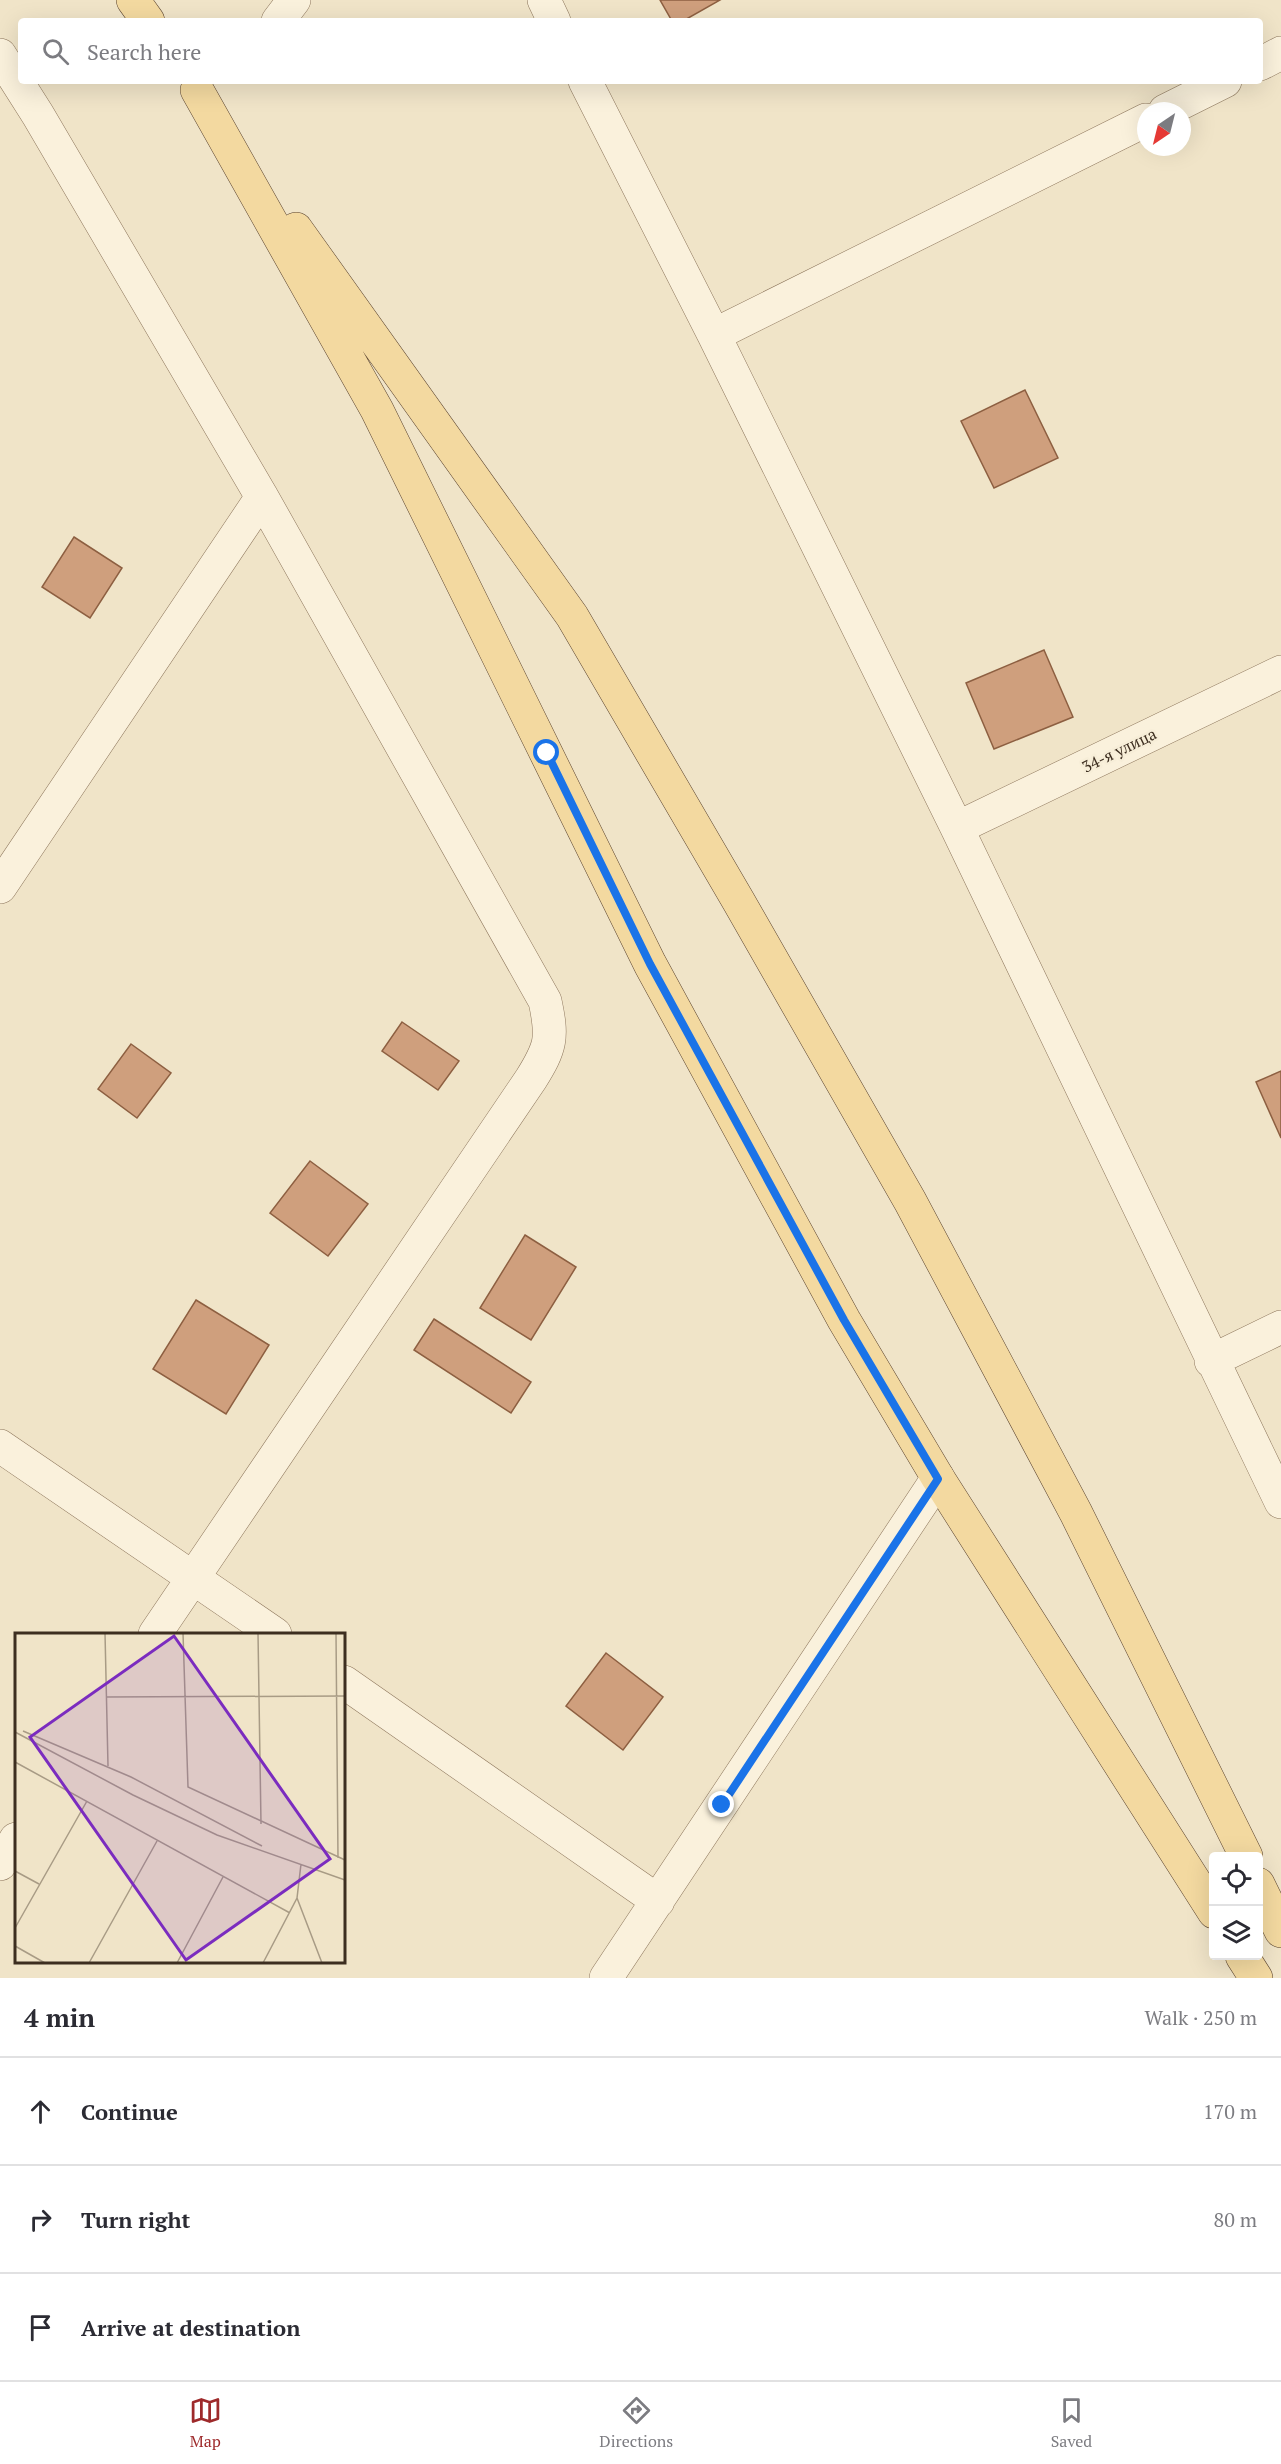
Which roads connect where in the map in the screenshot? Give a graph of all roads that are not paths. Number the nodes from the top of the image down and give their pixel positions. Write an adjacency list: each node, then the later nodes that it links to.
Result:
1 (133, 0): 4 (main road)
2 (294, 0): 5 (street)
3 (544, 0): 6 (street)
4 (146, 18)
5 (280, 18)
6 (553, 18)
7 (1281, 53): 9 (street)
8 (0, 55): 16 (street)
9 (1263, 62)
10 (199, 84): 23 (main road); 30 (main road)
11 (587, 84): 15 (street)
12 (1219, 84): 13 (street)
13 (1183, 102)
14 (1137, 124): 15 (street)
15 (714, 334): 18 (street)
16 (262, 497): 19 (street); 25 (street)
17 (1281, 672): 18 (street, 34-я улица)
18 (957, 828): 21 (street)
19 (0, 887)
20 (1281, 1327): 21 (street)
21 (1211, 1360): 24 (street)
22 (0, 1446): 25 (street)
23 (938, 1479): 33 (street); 34 (main road)
24 (1281, 1502)
25 (193, 1578): 26 (street); 27 (street)
26 (156, 1633)
27 (272, 1633)
28 (345, 1683): 33 (street)
29 (15, 1841): 31 (street)
30 (1244, 1852)
31 (0, 1864)
32 (1263, 1894): 35 (main road)
33 (658, 1901): 37 (street)
34 (1210, 1906)
35 (1281, 1931)
36 (1245, 1960): 38 (main road)
37 (606, 1978)
38 (1256, 1978)

